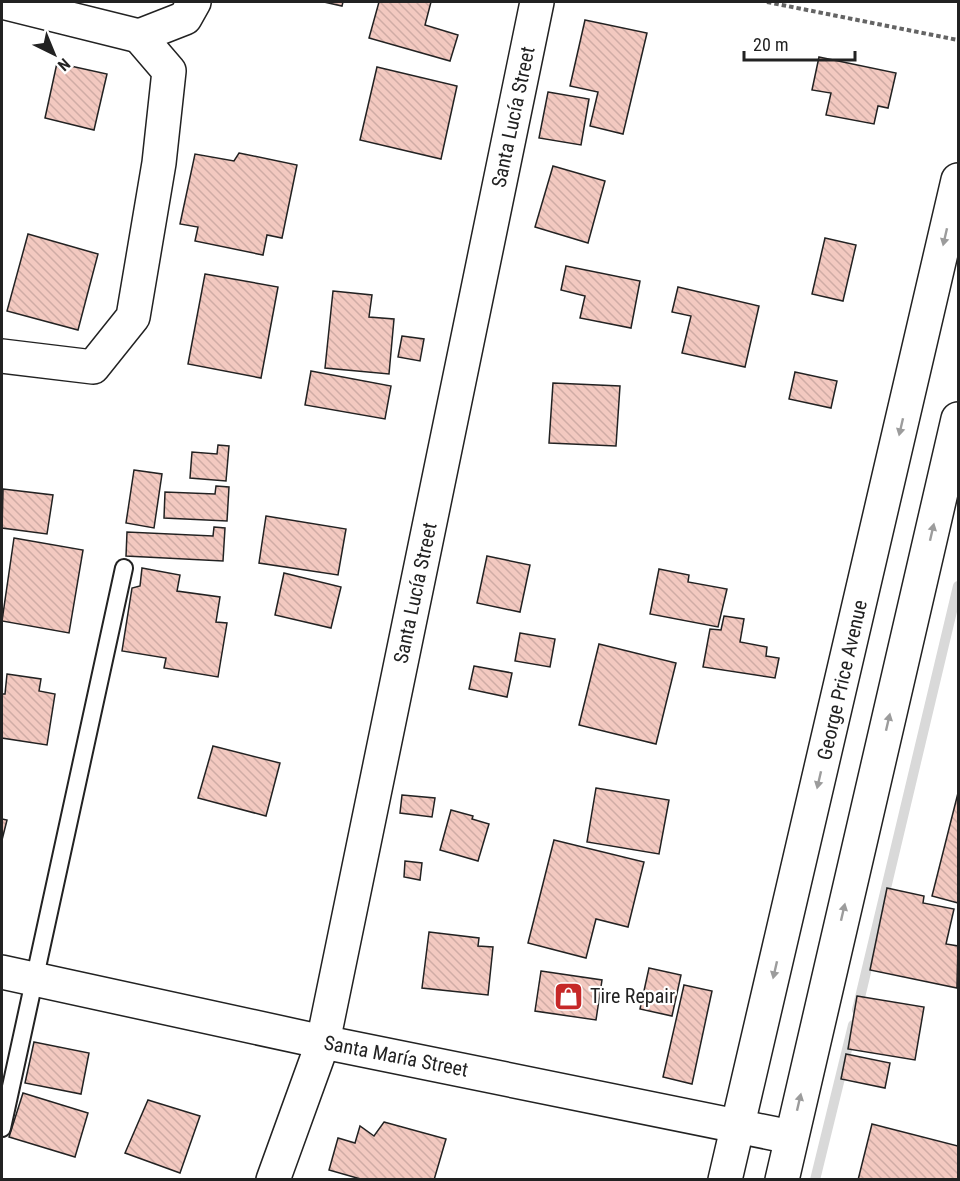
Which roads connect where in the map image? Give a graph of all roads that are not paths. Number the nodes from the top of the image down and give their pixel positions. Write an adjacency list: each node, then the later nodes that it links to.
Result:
1 (2, 2): 4 (street)
2 (537, 2): 12 (street, Santa Lucía Street)
3 (189, 10): 4 (street); 5 (street)
4 (139, 36): 5 (street)
5 (169, 71): 7 (street)
6 (958, 180): 13 (street, George Price Avenue, one-way to 13)
7 (2, 356)
8 (958, 419): 15 (street, one-way to 8)
9 (124, 568): 11 (lane)
10 (2, 972): 11 (street, Santa María Street)
11 (33, 979): 12 (street, Santa María Street); 14 (lane)
12 (323, 1042): 13 (street, Santa María Street); 16 (street, Santa Lucía Street)
13 (739, 1125): 15 (street, Santa María Street); 17 (street, George Price Avenue)
14 (2, 1128)
15 (791, 1137): 18 (street)
16 (273, 1179)
17 (725, 1179)
18 (782, 1179)

